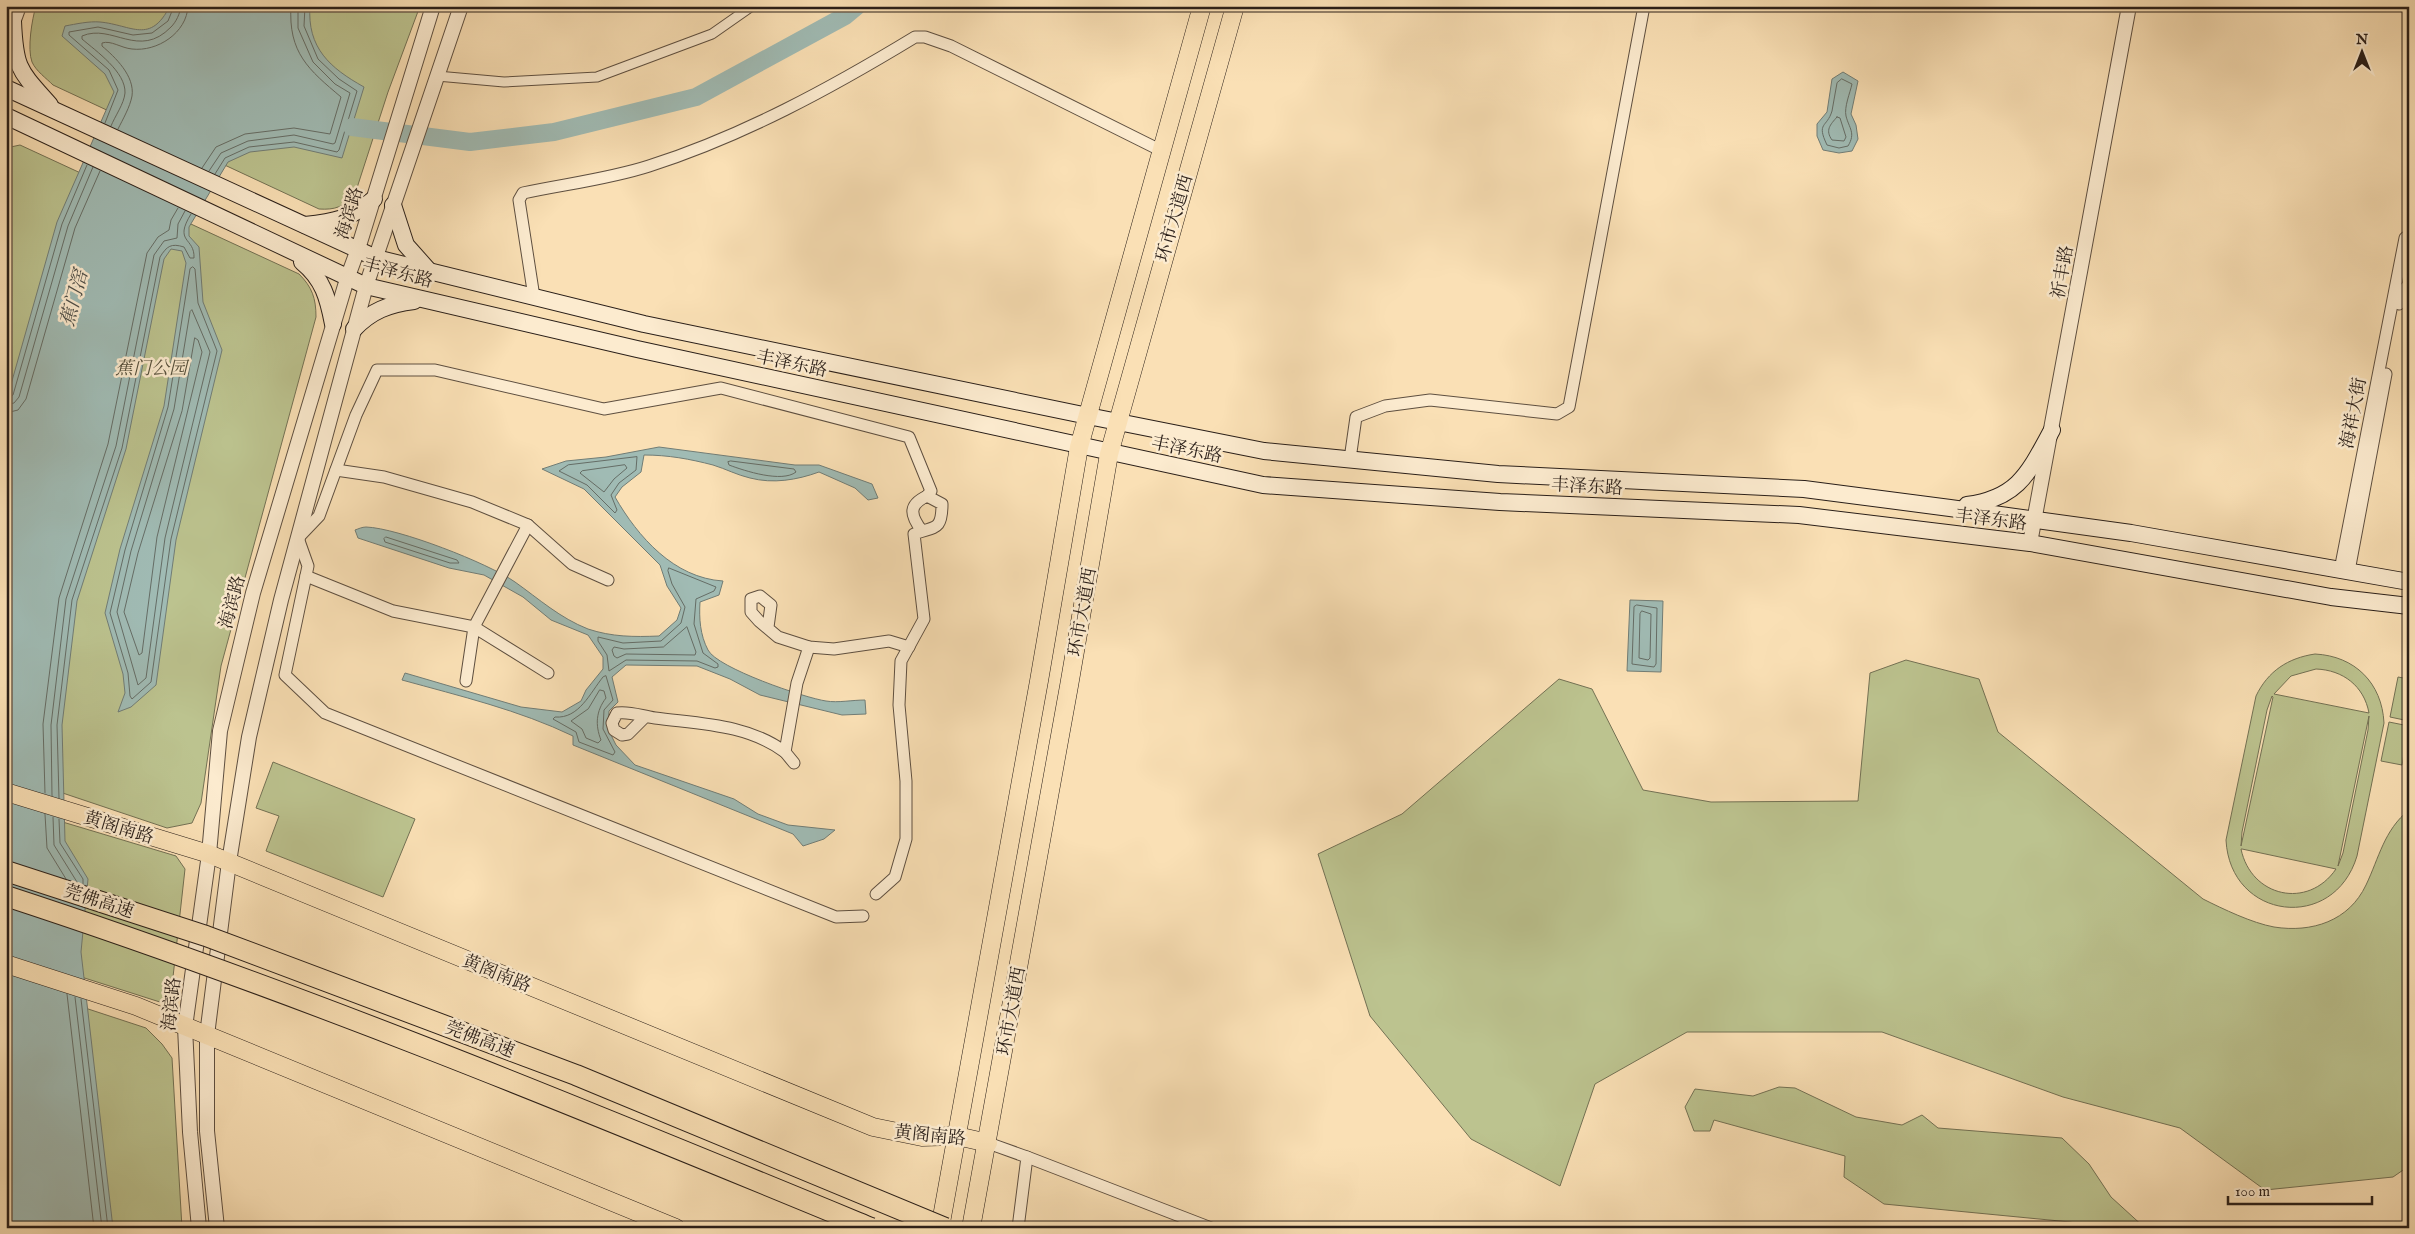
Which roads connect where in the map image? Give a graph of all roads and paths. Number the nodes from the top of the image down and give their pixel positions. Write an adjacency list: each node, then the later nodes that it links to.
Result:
1 (433, 6): 17 (street, 海滨路)
2 (461, 6): 10 (street)
3 (752, 6): 10 (street)
4 (1202, 6): 16 (main road, 环市大道西)
5 (1234, 6): 35 (main road, 环市大道西)
6 (1644, 6): 39 (street)
7 (2129, 6): 36 (street, 祈丰路)
8 (16, 14): 9 (street); 12 (main road)
9 (6, 41)
10 (437, 76): 18 (street)
11 (6, 88): 12 (main road, 丰泽东路)
12 (55, 110): 19 (main road, 丰泽东路)
13 (6, 116): 15 (main road, 丰泽东路)
14 (6, 130): 15 (main road)
15 (38, 131): 22 (main road, 丰泽东路)
16 (1162, 151): 30 (street); 34 (main road, 环市大道西)
17 (374, 199): 19 (main road); 21 (street, 海滨路)
18 (393, 206): 23 (street); 25 (main road)
19 (305, 225): 21 (main road, 丰泽东路)
20 (2409, 235): 24 (street, 海祥大街)
21 (358, 249): 23 (main road, 丰泽东路); 27 (street, 海滨路)
22 (291, 252): 27 (main road, 丰泽东路); 32 (main road)
23 (376, 258): 25 (main road, 丰泽东路); 29 (street)
24 (2400, 263): 26 (street); 48 (street, 海祥大街)
25 (431, 273): 30 (main road, 丰泽东路)
26 (2409, 273)
27 (347, 279): 29 (main road, 丰泽东路); 32 (street, 海滨路)
28 (2409, 285): 48 (street, 海祥大街)
29 (366, 286): 31 (main road, 丰泽东路); 33 (street)
30 (534, 297): 34 (main road, 丰泽东路)
31 (424, 300): 33 (main road); 37 (main road, 丰泽东路)
32 (333, 324): 63 (street, 海滨路)
33 (354, 329): 46 (street)
34 (1088, 416): 35 (main road, 丰泽东路); 37 (main road, 环市大道西)
35 (1118, 420): 38 (main road, 环市大道西); 39 (main road, 丰泽东路)
36 (2052, 430): 42 (main road); 43 (street, 祈丰路)
37 (1079, 447): 38 (main road, 丰泽东路); 72 (main road, 环市大道西)
38 (1109, 454): 47 (main road, 丰泽东路); 73 (main road, 环市大道西)
39 (1350, 459): 42 (main road, 丰泽东路)
40 (336, 470): 41 (street); 44 (street); 46 (street)
41 (927, 496): 45 (street); 45 (street)
42 (1950, 508): 43 (main road, 丰泽东路)
43 (2035, 518): 47 (street, 祈丰路); 48 (main road, 丰泽东路)
44 (528, 525): 50 (street); 53 (street)
45 (922, 531): 56 (street)
46 (298, 538): 49 (street); 64 (street)
47 (2030, 543): 52 (main road, 丰泽东路)
48 (2344, 571): 51 (main road, 丰泽东路)
49 (306, 576): 53 (street); 68 (street)
50 (608, 580)
51 (2409, 582)
52 (2409, 606)
53 (474, 627): 57 (street); 58 (street)
54 (768, 627): 55 (street)
55 (809, 647): 56 (street); 60 (street)
56 (909, 647): 66 (street)
57 (548, 674)
58 (466, 681)
59 (645, 717): 60 (street)
60 (784, 752): 61 (street)
61 (794, 763)
62 (6, 792): 63 (main road, 黄阁南路)
63 (209, 854): 64 (main road, 黄阁南路); 70 (street, 海滨路)
64 (229, 862): 71 (street); 72 (main road, 黄阁南路)
65 (6, 871): 80 (highway, 莞佛高速, bridge)
66 (876, 894)
67 (6, 896): 78 (highway, 莞佛高速, bridge)
68 (863, 916)
69 (6, 964): 70 (main road)
70 (185, 1027): 71 (main road); 75 (street, 海滨路)
71 (207, 1035): 76 (street); 77 (main road)
72 (957, 1136): 73 (main road, 黄阁南路); 79 (main road, 环市大道西)
73 (988, 1143): 74 (street); 81 (main road, 环市大道西)
74 (1027, 1157): 82 (street); 83 (street)
75 (199, 1228)
76 (217, 1228)
77 (676, 1228)
78 (871, 1228)
79 (940, 1228)
80 (945, 1228)
81 (971, 1228)
82 (1018, 1228)
83 (1211, 1228)

